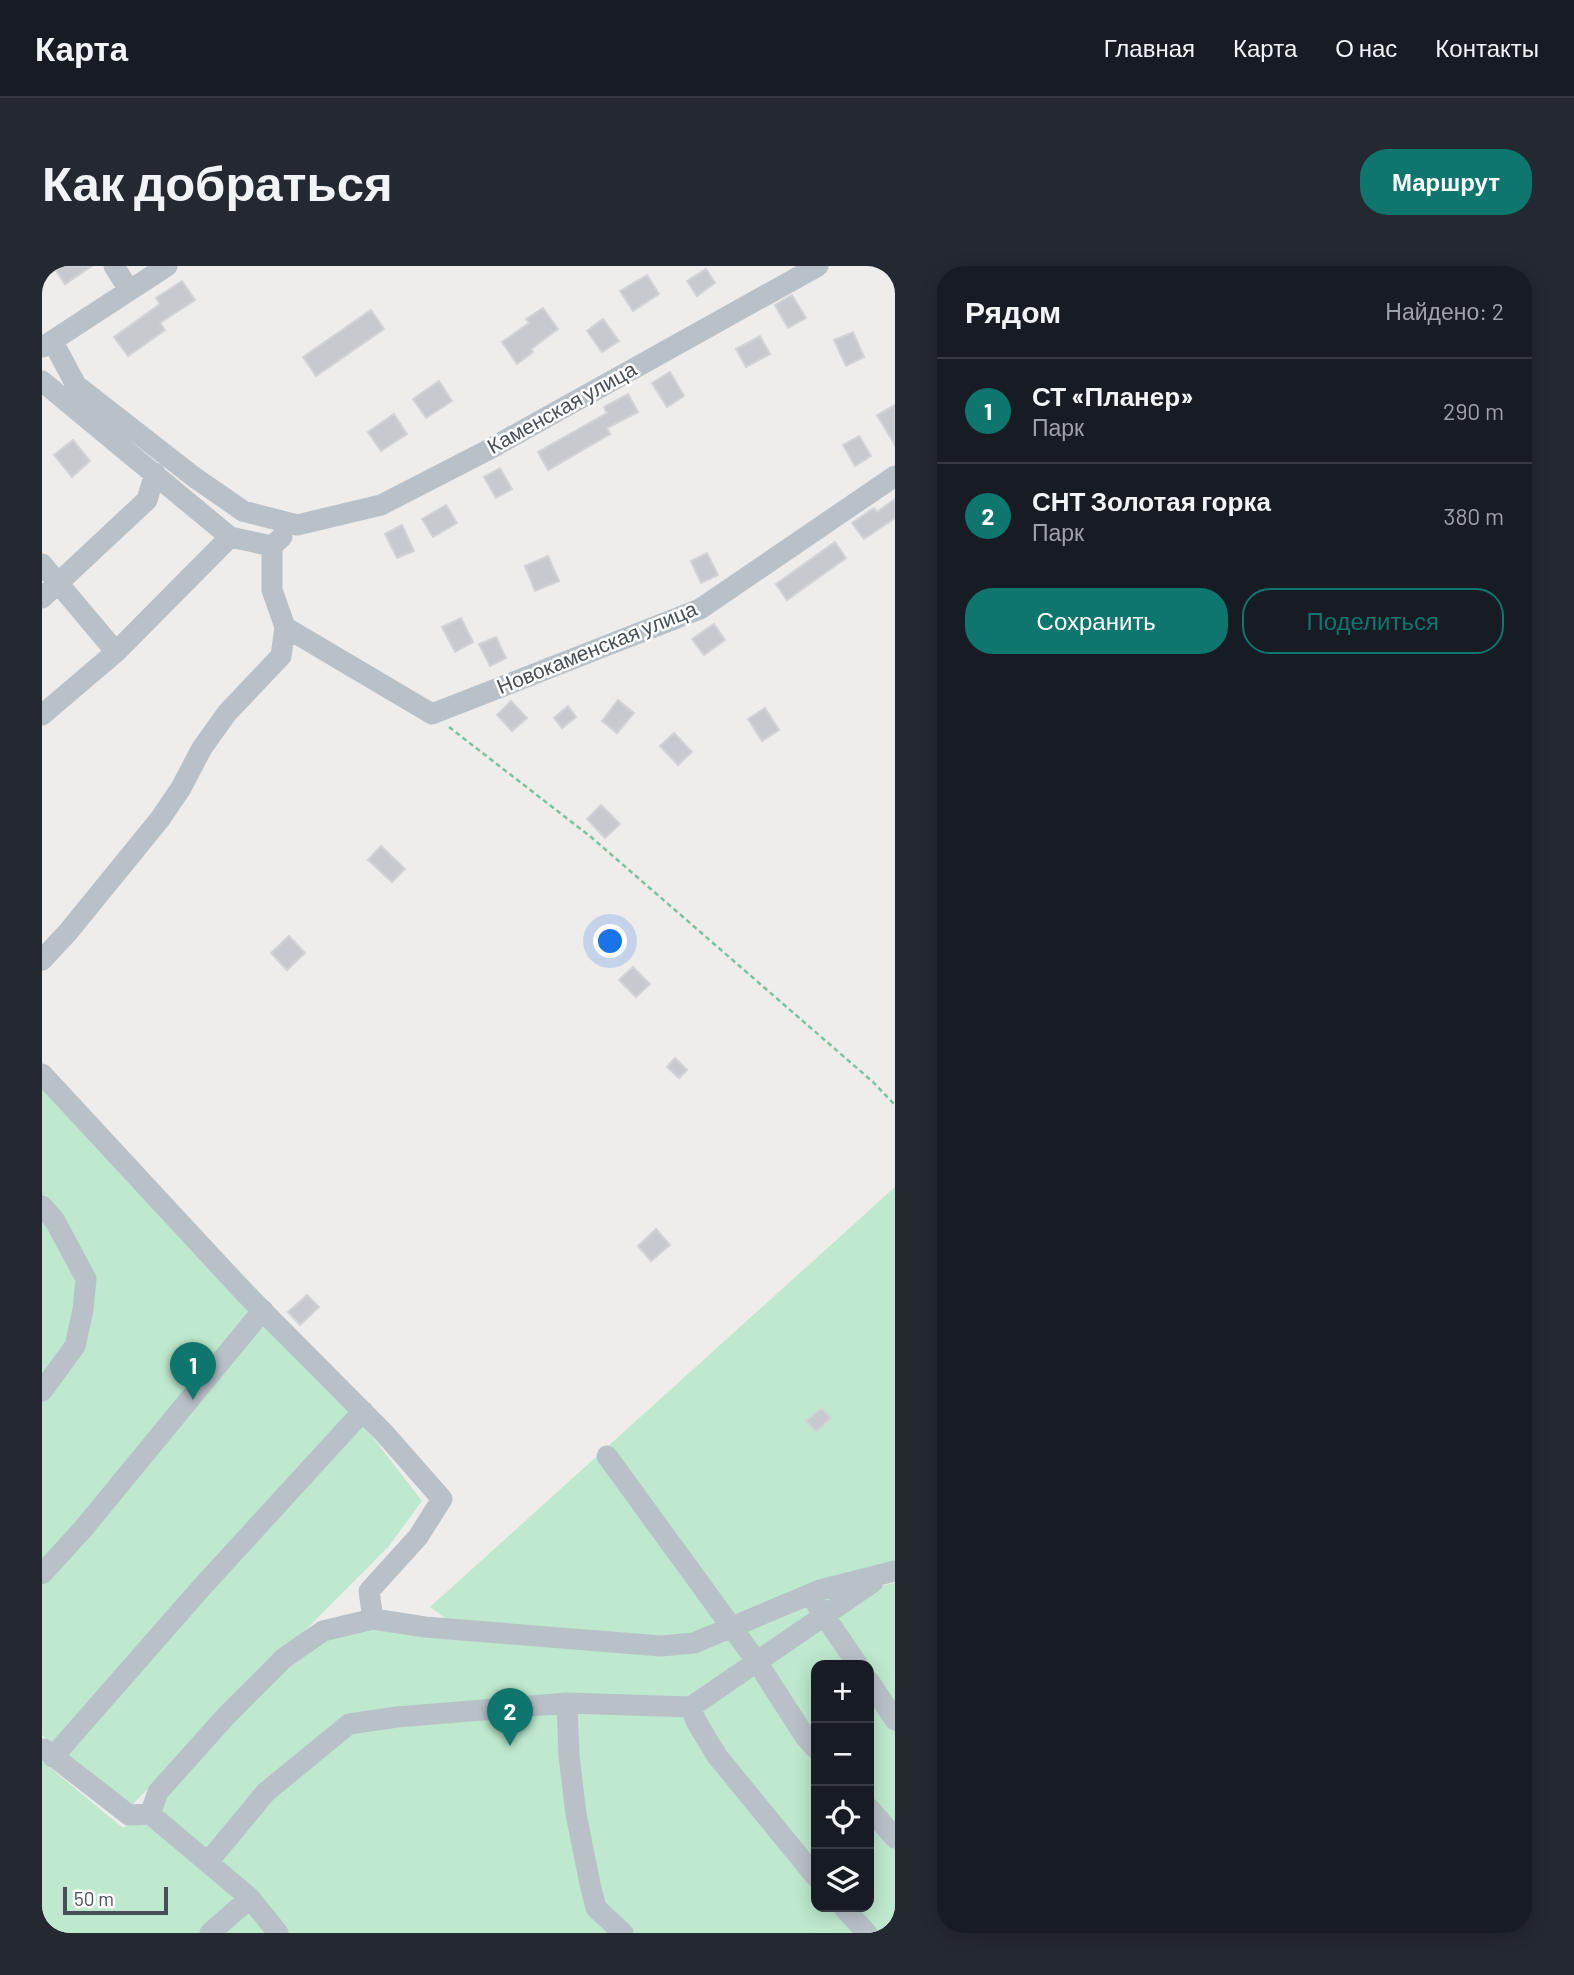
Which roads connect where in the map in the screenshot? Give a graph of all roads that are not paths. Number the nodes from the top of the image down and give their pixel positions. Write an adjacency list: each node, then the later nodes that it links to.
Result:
1 (114, 266): 4 (street)
2 (167, 266): 4 (street)
3 (818, 266): 9 (street, Каменская улица)
4 (129, 290): 5 (street)
5 (48, 345): 9 (street)
6 (42, 381): 7 (street)
7 (155, 473): 10 (street); 13 (street)
8 (895, 476): 15 (street, Новокаменская улица)
9 (297, 525): 11 (street)
10 (230, 537): 11 (street); 16 (street)
11 (272, 547): 15 (street)
12 (42, 564): 13 (street)
13 (58, 583): 14 (street); 16 (street)
14 (42, 598)
15 (285, 627): 18 (street)
16 (116, 653): 17 (street)
17 (42, 715)
18 (42, 960)
19 (42, 1074): 21 (street)
20 (42, 1206): 22 (street)
21 (263, 1310): 23 (street); 26 (street)
22 (42, 1391)
23 (363, 1411): 29 (street); 38 (street)
24 (607, 1456): 30 (street)
25 (889, 1573): 27 (street); 28 (street)
26 (42, 1574)
27 (810, 1594): 28 (street); 30 (street)
28 (824, 1615): 31 (street); 32 (street)
29 (373, 1619): 30 (street); 39 (street)
30 (731, 1628): 32 (street)
31 (855, 1660)
32 (757, 1662): 35 (street); 37 (street)
33 (874, 1688): 36 (street)
34 (568, 1703): 35 (street); 42 (street); 48 (street)
35 (691, 1707): 43 (street)
36 (895, 1720)
37 (811, 1744)
38 (47, 1752): 39 (street)
39 (150, 1814): 42 (street)
40 (874, 1814): 41 (street)
41 (895, 1838)
42 (208, 1862): 44 (street)
43 (811, 1871)
44 (250, 1898): 46 (street); 47 (street)
45 (848, 1912): 49 (street)
46 (210, 1933)
47 (278, 1933)
48 (622, 1933)
49 (867, 1933)

